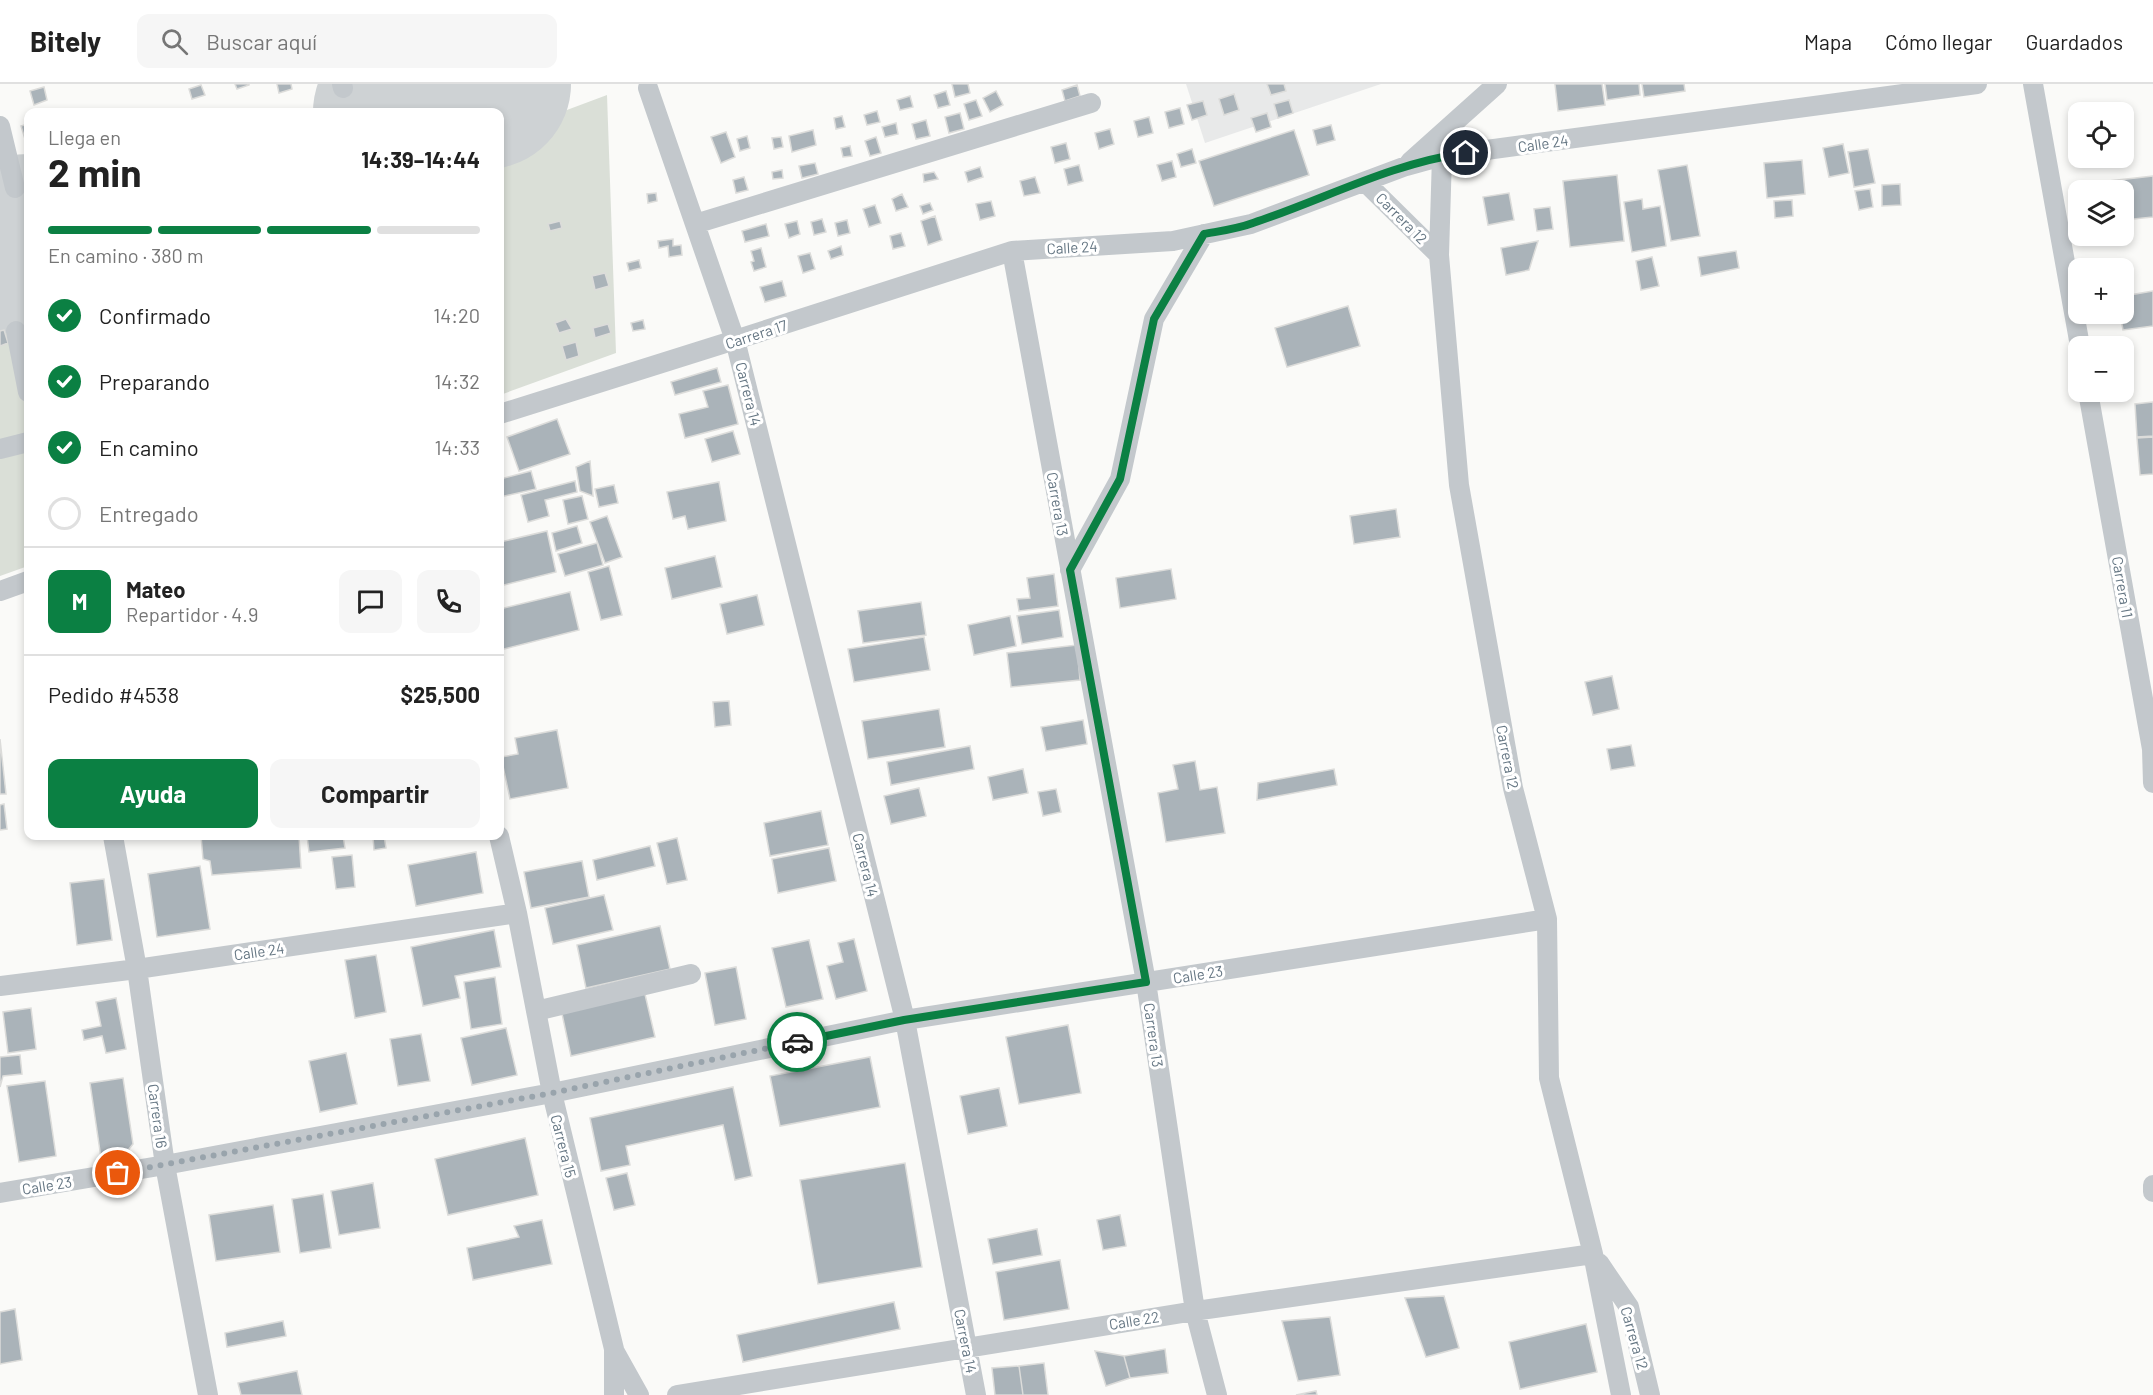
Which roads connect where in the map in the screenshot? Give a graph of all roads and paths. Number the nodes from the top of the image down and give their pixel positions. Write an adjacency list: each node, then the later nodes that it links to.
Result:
1 (1497, 84): 8 (street)
2 (1977, 84): 7 (street, Calle 24)
3 (2033, 84): 16 (street)
4 (648, 88): 11 (street, Carrera 14)
5 (1090, 103): 11 (street)
6 (0, 126): 10 (street)
7 (1442, 156): 8 (street, Calle 24); 14 (street, Carrera 12)
8 (1406, 166): 9 (street, Calle 24)
9 (1365, 182): 12 (street, Calle 24); 14 (street, Carrera 12)
10 (15, 188)
11 (695, 224): 17 (street, Carrera 14)
12 (1204, 234): 13 (street, Calle 24); 23 (street)
13 (1012, 251): 17 (street, Carrera 17); 23 (street, Carrera 13)
14 (1439, 255): 31 (street, Carrera 12)
15 (16, 331): 18 (street)
16 (2078, 336)
17 (735, 340): 20 (street, Carrera 17); 37 (street, Carrera 14)
18 (24, 372)
19 (2090, 402): 26 (street, Carrera 11)
20 (504, 413)
21 (24, 443): 22 (street)
22 (0, 449)
23 (1070, 570): 34 (street, Carrera 13)
24 (24, 582): 25 (street)
25 (0, 591)
26 (2152, 748): 27 (street, Carrera 11)
27 (2153, 783)
28 (113, 840): 32 (street, Carrera 16)
29 (500, 840): 30 (street, Carrera 15)
30 (517, 913): 32 (street, Calle 24); 36 (street, Carrera 15)
31 (1547, 919): 34 (street, Calle 23); 43 (street, Carrera 12)
32 (137, 969): 35 (street, Calle 24); 39 (street, Carrera 16)
33 (691, 974): 36 (street)
34 (1146, 982): 37 (street, Calle 23); 44 (street, Carrera 13)
35 (0, 986)
36 (536, 1011): 38 (street, Carrera 15)
37 (904, 1020): 38 (street, Calle 23); 45 (street, Carrera 14)
38 (552, 1093): 39 (street, Calle 23); 46 (street, Carrera 15)
39 (165, 1166): 42 (street, Calle 23); 47 (street, Carrera 16)
40 (2153, 1185): 41 (street)
41 (2153, 1192)
42 (0, 1193)
43 (1593, 1254): 44 (street, Calle 22); 53 (street, Carrera 12); 54 (street, Carrera 12)
44 (1195, 1311): 45 (street, Calle 22); 52 (street, Carrera 13)
45 (967, 1347): 50 (street, Calle 22); 51 (street, Carrera 14)
46 (614, 1349): 48 (street, Carrera 15); 49 (street, Carrera 15)
47 (208, 1395)
48 (614, 1395)
49 (639, 1395)
50 (678, 1395)
51 (976, 1395)
52 (1217, 1395)
53 (1621, 1395)
54 (1650, 1395)

